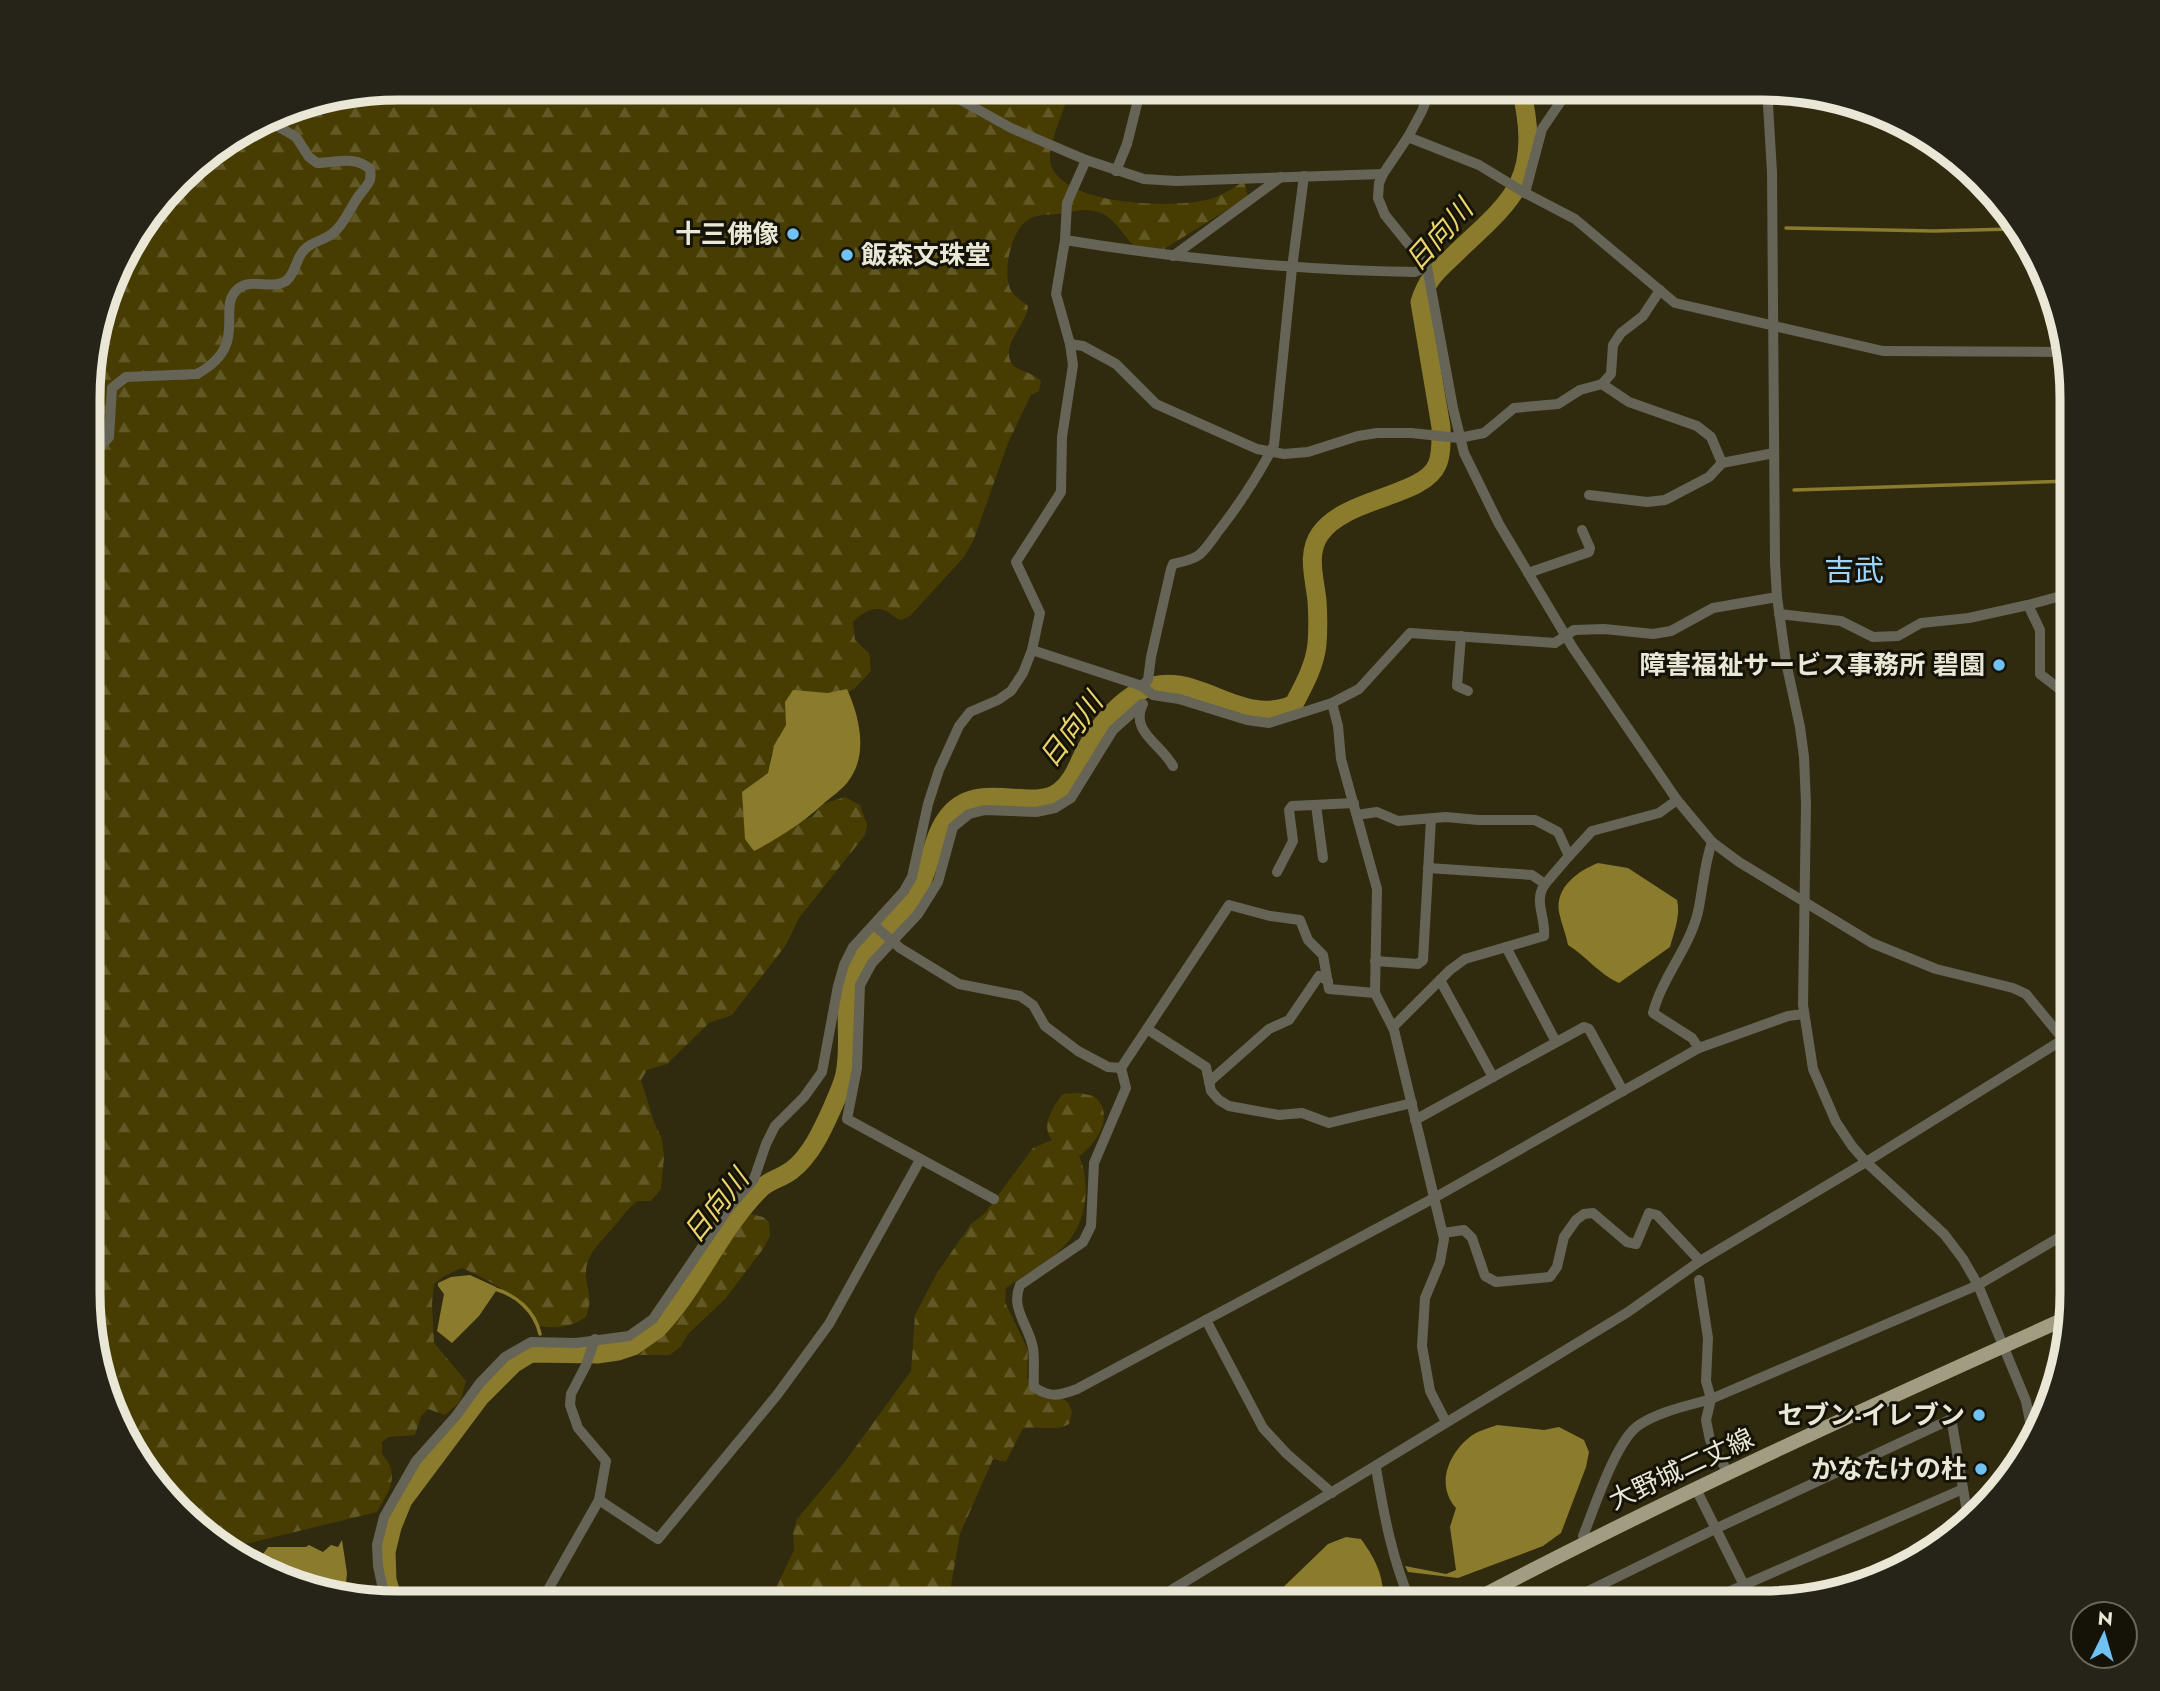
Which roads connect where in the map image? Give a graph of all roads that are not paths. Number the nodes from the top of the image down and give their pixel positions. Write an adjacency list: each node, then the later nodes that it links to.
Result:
1 (961, 100): 8 (street)
2 (1138, 100): 9 (street)
3 (1426, 100): 7 (street)
4 (1562, 100): 13 (street)
5 (1768, 100): 19 (street)
6 (277, 126): 24 (street)
7 (1408, 137): 10 (street); 13 (street)
8 (1086, 160): 9 (street); 14 (street)
9 (1116, 171): 11 (street)
10 (1383, 174): 12 (street); 17 (street)
11 (1282, 176): 12 (street); 15 (street)
12 (1304, 176): 16 (street)
13 (1525, 193): 18 (street)
14 (1065, 240): 15 (street); 20 (street)
15 (1172, 256): 16 (street)
16 (1292, 268): 17 (street); 25 (street)
17 (1428, 270): 23 (street)
18 (1660, 290): 19 (street); 22 (street)
19 (1773, 326): 21 (street); 26 (street)
20 (1070, 344): 25 (street); 37 (street)
21 (2057, 352)
22 (1602, 384): 23 (street); 27 (street)
23 (1454, 438): 25 (street); 30 (street)
24 (100, 447)
25 (1271, 451): 38 (street)
26 (1774, 453): 27 (street); 32 (street)
27 (1722, 463): 28 (street)
28 (1589, 495)
29 (1583, 530): 30 (street)
30 (1528, 573): 36 (street)
31 (2060, 596): 33 (street)
32 (1777, 597): 34 (street); 36 (street)
33 (2028, 605): 34 (street); 39 (street)
34 (1779, 614): 55 (street)
35 (1461, 636): 36 (street); 40 (street); 42 (street)
36 (1565, 636): 45 (street)
37 (1032, 650): 38 (street); 56 (street)
38 (1142, 686): 41 (street)
39 (2060, 689)
40 (1468, 691)
41 (1153, 695): 42 (street); 43 (street)
42 (1332, 703): 47 (street)
43 (1142, 705): 44 (street); 57 (street)
44 (1173, 766)
45 (1677, 800): 49 (street); 50 (street)
46 (1316, 805): 47 (street); 51 (street); 53 (street)
47 (1355, 809): 48 (street); 59 (street)
48 (1431, 819): 50 (street); 52 (street)
49 (1712, 842): 55 (street); 69 (street)
50 (1569, 856): 54 (street)
51 (1323, 858)
52 (1428, 868): 54 (street); 59 (street)
53 (1277, 872)
54 (1545, 884): 58 (street)
55 (1804, 902): 63 (street); 65 (street)
56 (874, 925): 57 (street); 87 (street)
57 (893, 943): 70 (street); 76 (street)
58 (1506, 947): 60 (street); 68 (street)
59 (1375, 961): 62 (street)
60 (1440, 980): 64 (street); 71 (street)
61 (1328, 981): 62 (street); 66 (street); 72 (street)
62 (1375, 993): 64 (street)
63 (1804, 1014): 69 (street); 77 (street)
64 (1393, 1027): 74 (street)
65 (2060, 1028)
66 (1147, 1030): 70 (street); 72 (street)
67 (2060, 1041): 77 (street)
68 (1556, 1042): 71 (street); 73 (street)
69 (1699, 1048): 73 (street)
70 (1121, 1068): 85 (street)
71 (1493, 1077): 75 (street)
72 (1209, 1082): 74 (street)
73 (1623, 1091): 78 (street)
74 (1412, 1104): 75 (street)
75 (1415, 1119): 78 (street)
76 (920, 1160): 79 (street); 97 (street)
77 (1866, 1162): 82 (street); 84 (street)
78 (1434, 1198): 80 (street); 85 (street)
79 (994, 1199)
80 (1443, 1233): 82 (street); 90 (street)
81 (2060, 1237): 84 (street)
82 (1700, 1261): 90 (street)
83 (1699, 1280): 89 (street)
84 (1978, 1285): 88 (street); 89 (street)
85 (1206, 1320): 96 (street)
86 (2059, 1321): 88 (main road, 大野城二丈線)
87 (595, 1339): 97 (street); 102 (street)
88 (2003, 1346): 91 (street); 93 (main road, 大野城二丈線)
89 (1711, 1399): 93 (street); 100 (street)
90 (1446, 1422): 92 (street)
91 (2030, 1423)
92 (1376, 1468): 96 (street); 105 (street)
93 (1728, 1473): 94 (main road, 大野城二丈線)
94 (1696, 1489): 99 (street); 100 (main road, 大野城二丈線)
95 (1963, 1489): 98 (street); 99 (street); 101 (street)
96 (1332, 1493): 104 (street)
97 (600, 1500): 103 (street)
98 (1967, 1510)
99 (1715, 1529): 101 (street); 107 (street)
100 (1586, 1541): 106 (main road, 大野城二丈線)
101 (1743, 1586): 108 (street); 109 (street)
102 (383, 1591)
103 (547, 1591)
104 (1170, 1591)
105 (1406, 1591)
106 (1492, 1591)
107 (1588, 1591)
108 (1732, 1591)
109 (1746, 1591)

